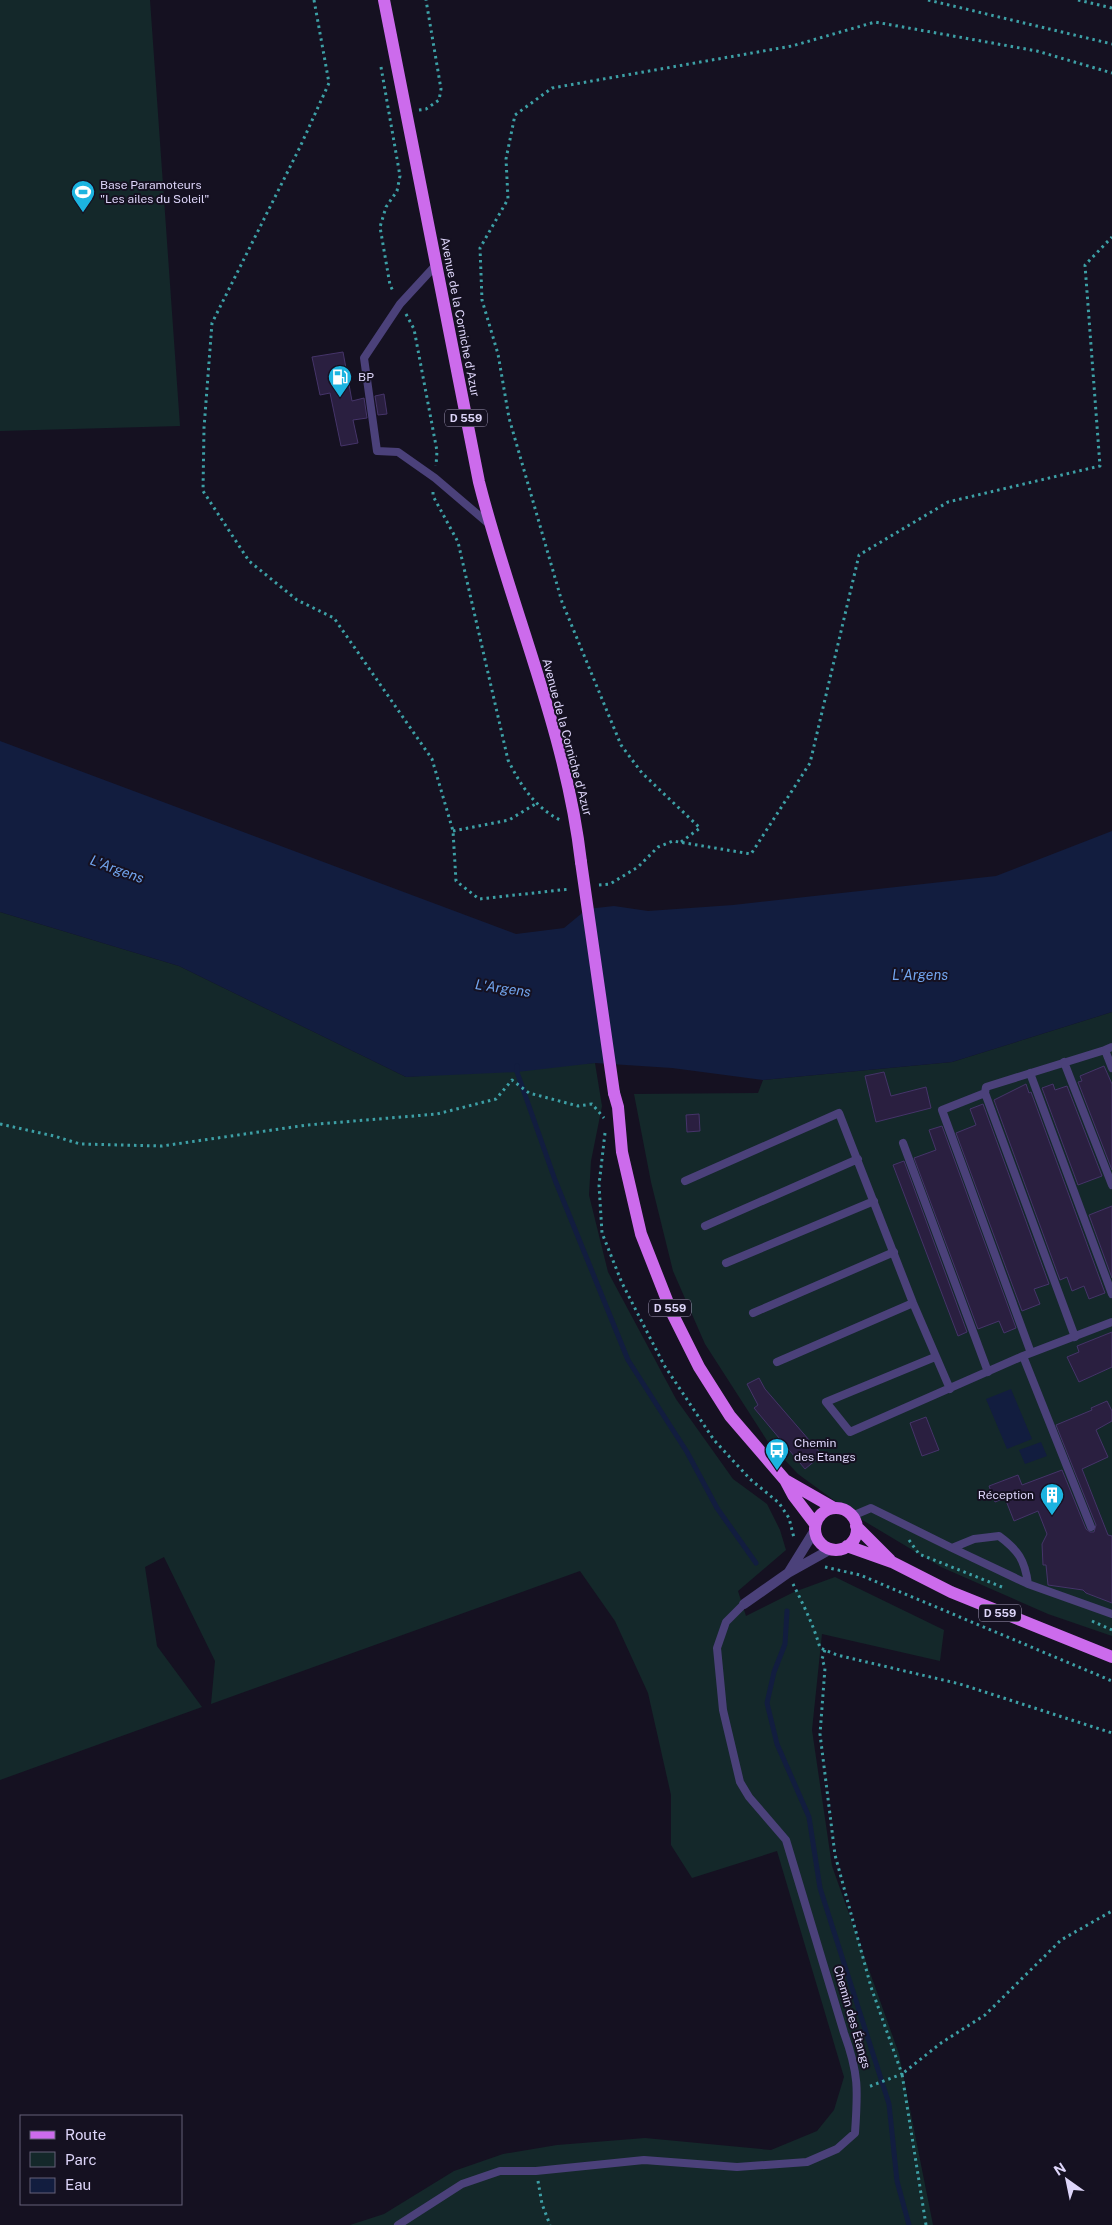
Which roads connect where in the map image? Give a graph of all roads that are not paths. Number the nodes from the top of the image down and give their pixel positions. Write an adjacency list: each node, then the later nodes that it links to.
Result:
1 (384, 0): 2 (main road, Avenue de la Corniche d'Azur / D 559)
2 (436, 266): 3 (main road, Avenue de la Corniche d'Azur / D 559); 3 (lane)
3 (489, 524): 27 (main road, Avenue de la Corniche d'Azur / D 559, bridge)
4 (1108, 1048): 5 (lane); 6 (lane)
5 (1064, 1062): 7 (lane); 12 (lane)
6 (1112, 1068)
7 (1030, 1073): 8 (lane); 17 (lane)
8 (985, 1093): 21 (lane); 22 (lane)
9 (903, 1143): 25 (lane)
10 (858, 1159): 11 (lane); 13 (lane); 14 (lane)
11 (685, 1181)
12 (1112, 1186)
13 (874, 1201): 15 (lane); 16 (lane)
14 (705, 1226)
15 (894, 1252): 18 (lane); 19 (lane)
16 (726, 1262)
17 (1112, 1294)
18 (913, 1303): 23 (lane); 24 (lane)
19 (752, 1313)
20 (1112, 1322): 21 (lane)
21 (1075, 1337): 22 (lane)
22 (1027, 1354): 25 (lane); 31 (lane)
23 (935, 1356): 26 (lane); 26 (lane)
24 (777, 1362)
25 (988, 1372): 26 (lane)
26 (950, 1390)
27 (785, 1480): 28 (main road, Avenue de la Corniche d'Azur / D 559); 30 (main road, Avenue de la Corniche d'Azur / D 559)
28 (834, 1508): 29 (main road); 30 (main road)
29 (854, 1521): 32 (main road); 33 (lane); 35 (main road, D 559)
30 (815, 1527): 34 (main road); 36 (street, Chemin des Étangs)
31 (1091, 1527)
32 (847, 1546): 34 (main road); 35 (main road, D 559)
33 (952, 1548): 37 (lane); 37 (lane)
34 (831, 1549): 36 (street, Chemin des Étangs)
35 (892, 1562): 40 (main road, D 559)
36 (783, 1577): 38 (street, Chemin des Étangs)
37 (1028, 1584): 39 (lane)
38 (744, 1604): 41 (lane, Chemin des Étangs)
39 (1112, 1614)
40 (1112, 1657)
41 (398, 2225)

